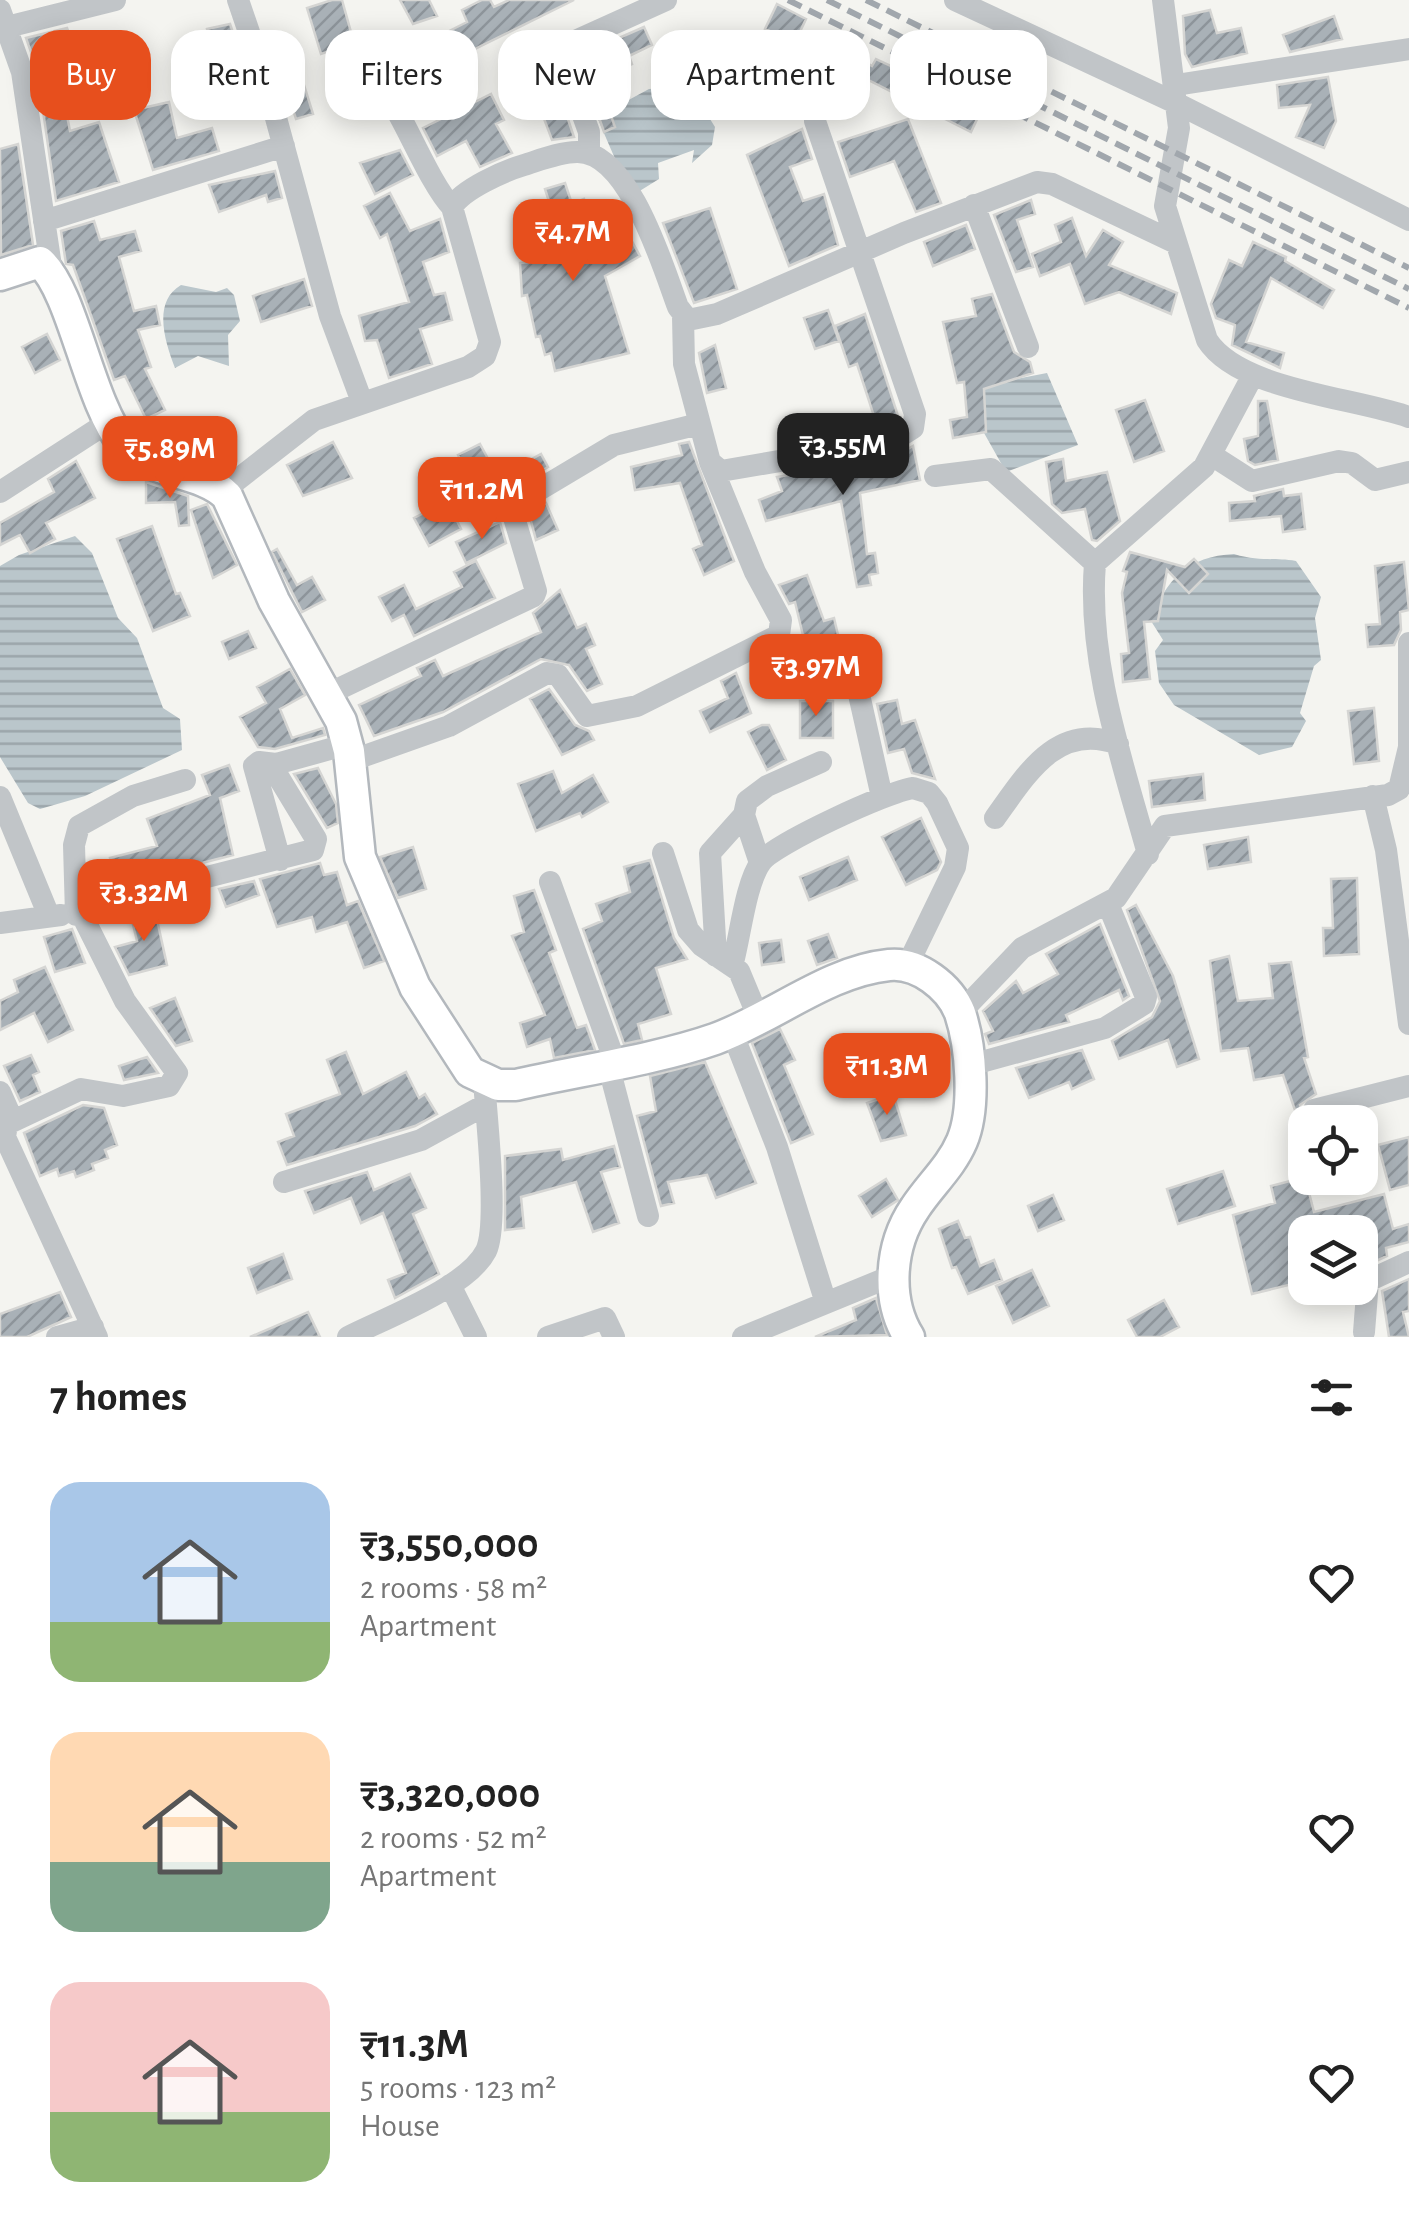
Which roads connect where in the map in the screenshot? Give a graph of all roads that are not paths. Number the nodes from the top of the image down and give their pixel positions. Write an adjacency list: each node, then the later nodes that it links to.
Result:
1 (115, 0): 6 (street)
2 (238, 0): 11 (street)
3 (666, 0): 12 (street)
4 (955, 0): 8 (street)
5 (1163, 0): 8 (street)
6 (3, 18): 15 (street)
7 (1409, 49): 8 (street)
8 (1177, 94): 16 (street); 17 (street)
9 (403, 120): 14 (street)
10 (816, 121): 18 (street)
11 (284, 146): 15 (street); 24 (street)
12 (588, 154): 14 (street); 21 (street)
13 (974, 205): 17 (street); 18 (street); 22 (street)
14 (452, 207): 24 (street)
15 (44, 220): 19 (street)
16 (1409, 220)
17 (1174, 242): 23 (street)
18 (859, 252): 21 (street); 29 (street)
19 (52, 273): 20 (street); 26 (street)
20 (0, 275)
21 (683, 316): 27 (street)
22 (1028, 347)
23 (1253, 376): 25 (street); 28 (street)
24 (362, 402): 33 (street)
25 (1409, 416)
26 (110, 421): 32 (street); 33 (street)
27 (700, 424): 29 (street); 37 (street)
28 (1214, 456): 30 (street); 34 (street)
29 (710, 462): 40 (street)
30 (1409, 472)
31 (934, 476): 34 (street)
32 (0, 492)
33 (223, 492): 37 (street)
34 (1095, 563): 38 (street)
35 (1409, 643): 39 (street)
36 (856, 681): 46 (street)
37 (328, 694): 40 (street)
38 (1118, 744): 48 (street); 50 (street)
39 (1409, 748): 44 (street)
40 (349, 752): 42 (street); 66 (street)
41 (821, 762): 47 (street)
42 (276, 764): 51 (street); 51 (street)
43 (185, 780): 55 (street)
44 (1374, 796): 50 (street); 61 (street)
45 (0, 797): 56 (street)
46 (882, 797): 52 (street); 59 (street)
47 (744, 815): 52 (street); 58 (street)
48 (995, 818)
49 (663, 854): 58 (street)
50 (1148, 854): 54 (street)
51 (280, 860): 55 (street)
52 (760, 863): 58 (street)
53 (550, 882): 63 (street)
54 (1108, 904): 60 (street); 64 (street)
55 (79, 915): 56 (street); 68 (street)
56 (49, 916): 57 (street)
57 (0, 923)
58 (724, 961): 62 (street)
59 (907, 966): 60 (street); 62 (street)
60 (960, 1013): 64 (street)
61 (1409, 1024)
62 (746, 1025): 63 (street); 74 (street)
63 (611, 1062): 66 (street); 70 (street)
64 (967, 1066): 72 (street)
65 (1409, 1086): 67 (street)
66 (484, 1092): 69 (street); 73 (street)
67 (1334, 1105)
68 (5, 1108): 75 (street)
69 (284, 1182)
70 (648, 1216)
71 (1409, 1262): 76 (street)
72 (894, 1275): 74 (street); 83 (street)
73 (450, 1284): 78 (street); 79 (street)
74 (826, 1303): 82 (street)
75 (95, 1332): 77 (street)
76 (1364, 1332)
77 (57, 1337)
78 (348, 1337)
79 (476, 1337)
80 (548, 1337): 81 (street)
81 (614, 1337)
82 (743, 1337)
83 (910, 1337)

